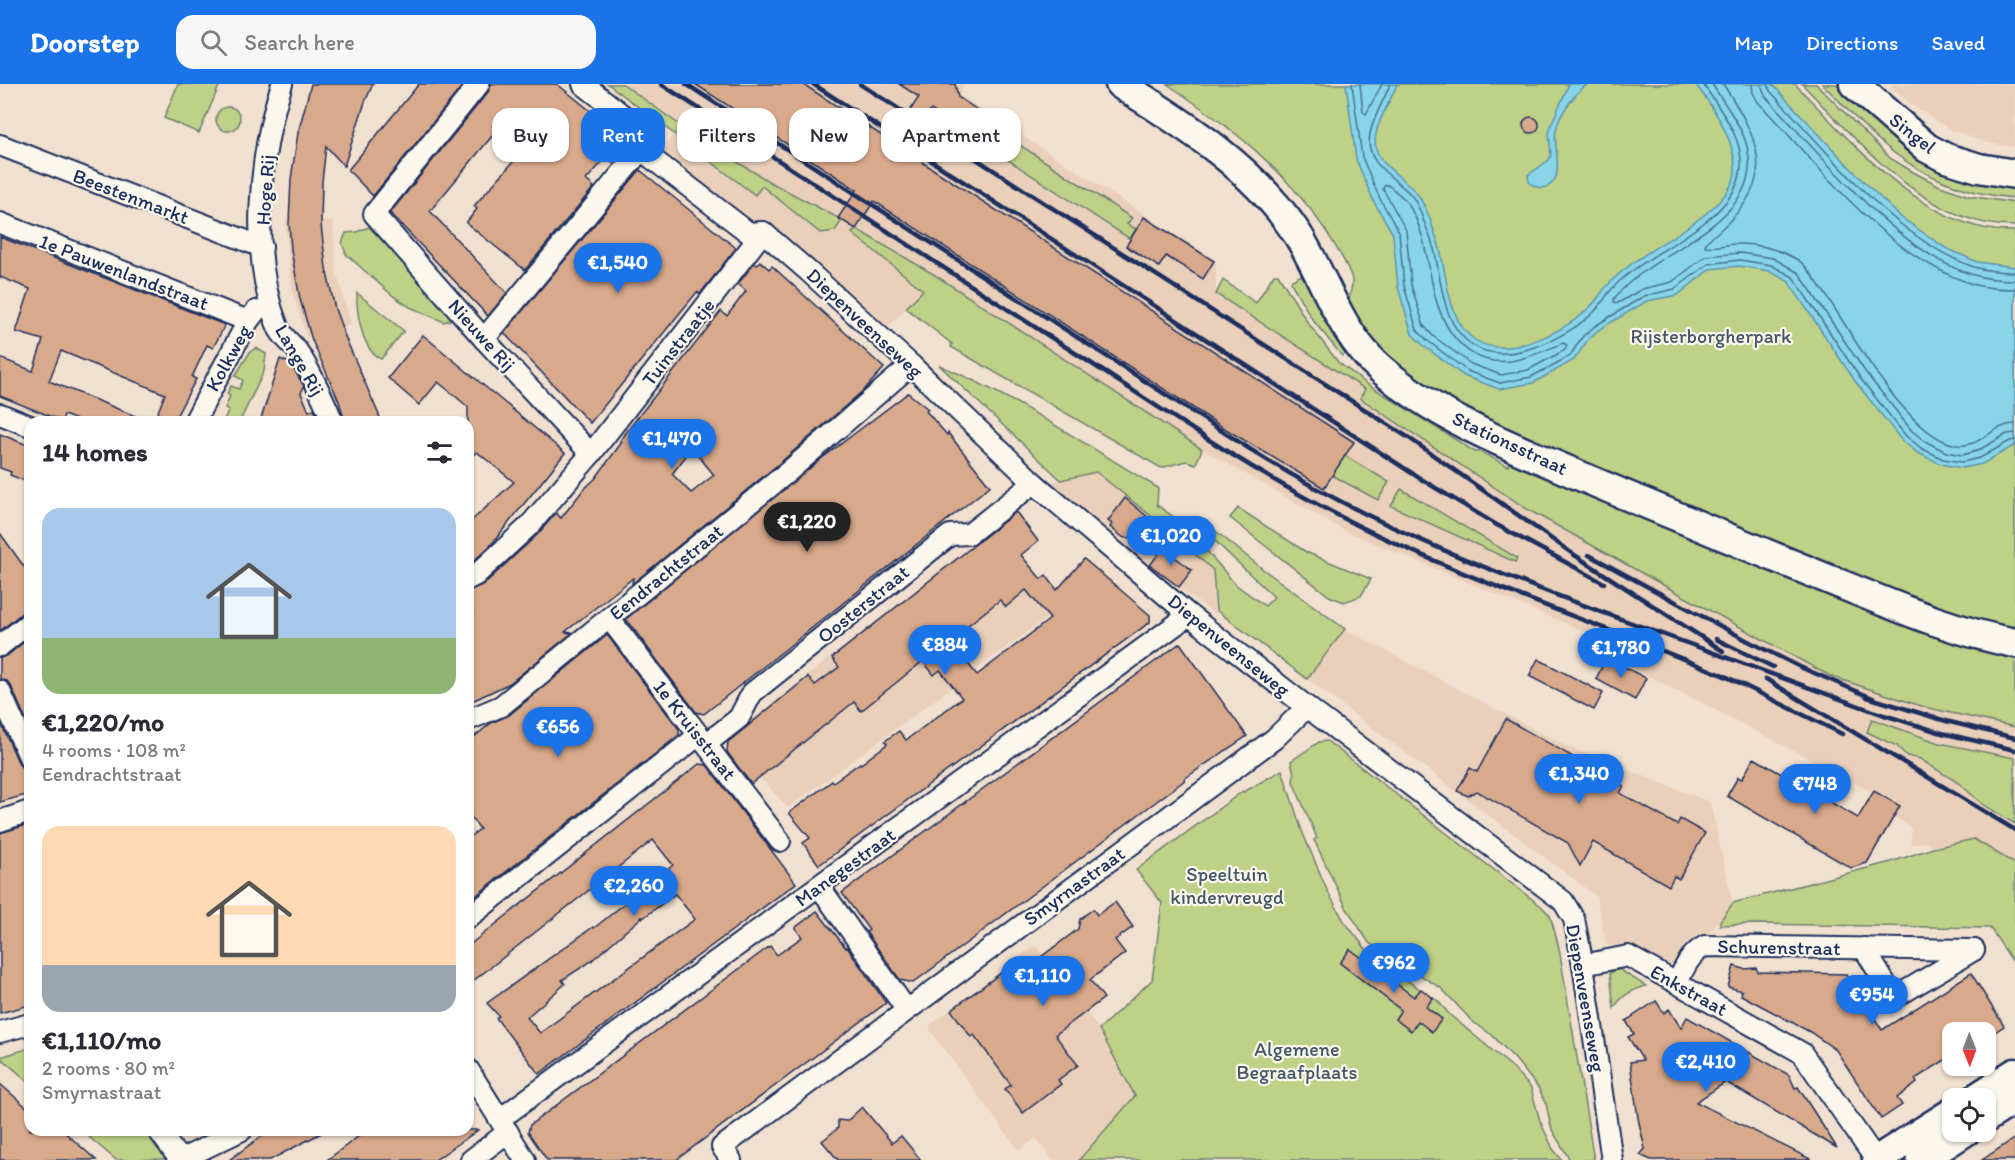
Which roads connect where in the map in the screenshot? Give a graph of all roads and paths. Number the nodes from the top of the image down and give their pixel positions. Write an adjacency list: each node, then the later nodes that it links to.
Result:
1 (282, 84): 13 (street, Hoge Rij)
2 (479, 84): 16 (street, Nieuwe Rij)
3 (583, 84): 6 (street)
4 (1120, 84): 28 (street, Stationsstraat)
5 (1854, 84): 10 (street, Singel)
6 (614, 108)
7 (0, 145): 13 (street, Beestenmarkt)
8 (631, 162): 16 (street)
9 (657, 162): 12 (street, Diepenveenseweg)
10 (2015, 174)
11 (0, 223): 15 (street, 1e Pauwenlandstraat)
12 (763, 232): 17 (street, Diepenveenseweg); 22 (street, Tuinstraatje)
13 (262, 247): 14 (street, Hoge Rij)
14 (267, 297): 15 (street, Kolkweg); 20 (street, Lange Rij)
15 (248, 321): 19 (street, Kolkweg)
16 (484, 339): 22 (street, Nieuwe Rij)
17 (911, 365): 23 (street, Diepenveenseweg); 26 (street, Eendrachtstraat)
18 (0, 414): 21 (street)
19 (197, 416)
20 (330, 416)
21 (24, 424)
22 (591, 454): 24 (street, Tuinstraatje)
23 (1034, 483): 25 (street, Diepenveenseweg); 33 (street, Oosterstraat)
24 (474, 576)
25 (1189, 615): 31 (street, Diepenveenseweg); 38 (street, Manegestraat)
26 (609, 618): 32 (street, Eendrachtstraat); 33 (street, 1e Kruisstraat)
27 (24, 627): 29 (street)
28 (2015, 643)
29 (0, 646)
30 (0, 691): 34 (street)
31 (1307, 707): 41 (street, Diepenveenseweg); 43 (street, Smyrnastraat)
32 (474, 717)
33 (703, 739): 37 (street, 1e Kruisstraat); 39 (street, Oosterstraat)
34 (24, 745)
35 (24, 813): 36 (street)
36 (0, 821)
37 (780, 842)
38 (819, 886): 43 (street); 52 (street, Manegestraat)
39 (474, 913)
40 (1864, 948): 40 (street, Schurenstraat); 42 (street, Schurenstraat)
41 (1583, 965): 42 (street, Enkstraat); 60 (street, Diepenveenseweg)
42 (1677, 982): 61 (street, Enkstraat)
43 (906, 1009): 56 (street, Smyrnastraat)
44 (24, 1026): 45 (street)
45 (0, 1032)
46 (2015, 1073): 48 (street)
47 (474, 1078): 52 (street)
48 (1992, 1088)
49 (2015, 1099): 50 (street)
50 (1996, 1111)
51 (1942, 1119): 61 (street)
52 (504, 1125): 58 (street, Manegestraat); 59 (street)
53 (162, 1136): 57 (street)
54 (230, 1136): 57 (street)
55 (1949, 1142): 62 (street)
56 (727, 1154)
57 (180, 1160)
58 (471, 1160)
59 (525, 1160)
60 (1612, 1160)
61 (1876, 1160)
62 (1921, 1160)

